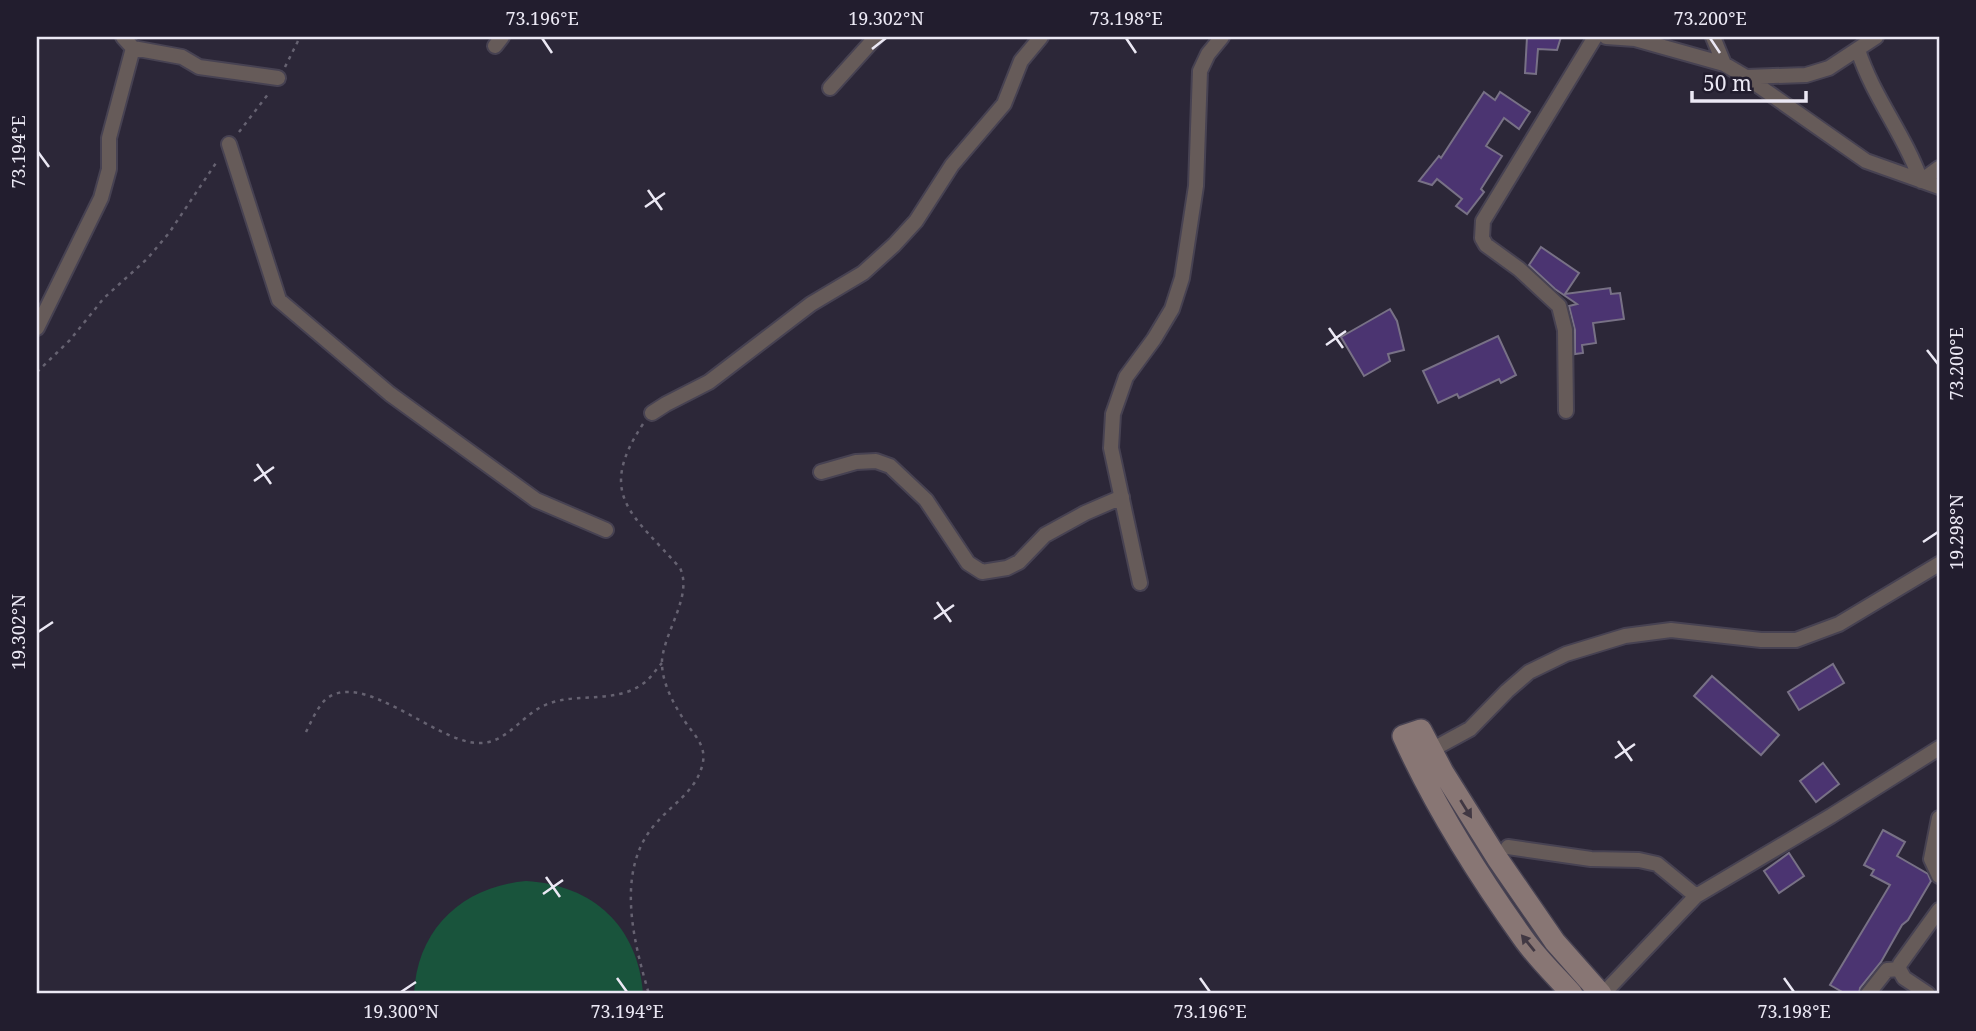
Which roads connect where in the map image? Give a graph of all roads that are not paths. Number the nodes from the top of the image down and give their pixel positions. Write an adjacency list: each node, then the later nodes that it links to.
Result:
1 (876, 37): 13 (street)
2 (1041, 37): 20 (street)
3 (1222, 37): 22 (street)
4 (1595, 37): 19 (street)
5 (1606, 37): 10 (street)
6 (1713, 37): 10 (street)
7 (1875, 37): 9 (street)
8 (128, 42): 12 (street); 18 (street)
9 (1858, 50): 11 (street); 16 (street)
10 (1724, 64): 11 (street)
11 (1746, 77): 16 (street)
12 (278, 78)
13 (830, 88)
14 (229, 144): 23 (street)
15 (1939, 168): 16 (street)
16 (1921, 181): 17 (street)
17 (1939, 187)
18 (37, 328)
19 (1566, 411)
20 (652, 413)
21 (821, 472): 22 (street)
22 (1122, 497): 25 (street)
23 (606, 530)
24 (1939, 565): 27 (street)
25 (1140, 583)
26 (1939, 748): 31 (street)
27 (1422, 755): 34 (street, one-way to 27); 35 (street, one-way to 35)
28 (1939, 818): 30 (street)
29 (1508, 847): 31 (street)
30 (1939, 876)
31 (1696, 896): 35 (street)
32 (1939, 910): 33 (street)
33 (1899, 970): 36 (street); 37 (street)
34 (1572, 994)
35 (1602, 994)
36 (1868, 994)
37 (1928, 994)

